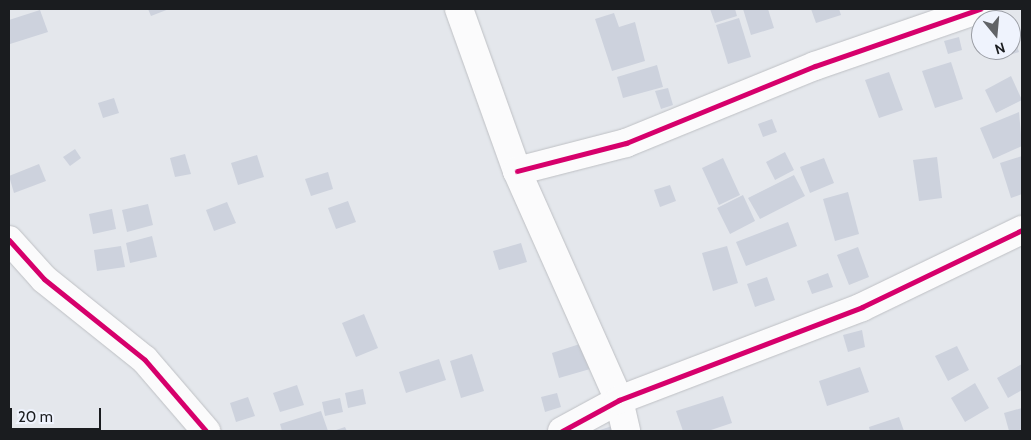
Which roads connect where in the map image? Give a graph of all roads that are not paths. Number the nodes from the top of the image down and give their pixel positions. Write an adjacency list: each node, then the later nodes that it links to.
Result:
1 (459, 9): 3 (street)
2 (980, 9): 3 (street)
3 (517, 171): 6 (street)
4 (1022, 230): 6 (street)
5 (9, 240): 7 (street)
6 (620, 400): 8 (street); 9 (street)
7 (206, 431)
8 (562, 431)
9 (626, 431)

